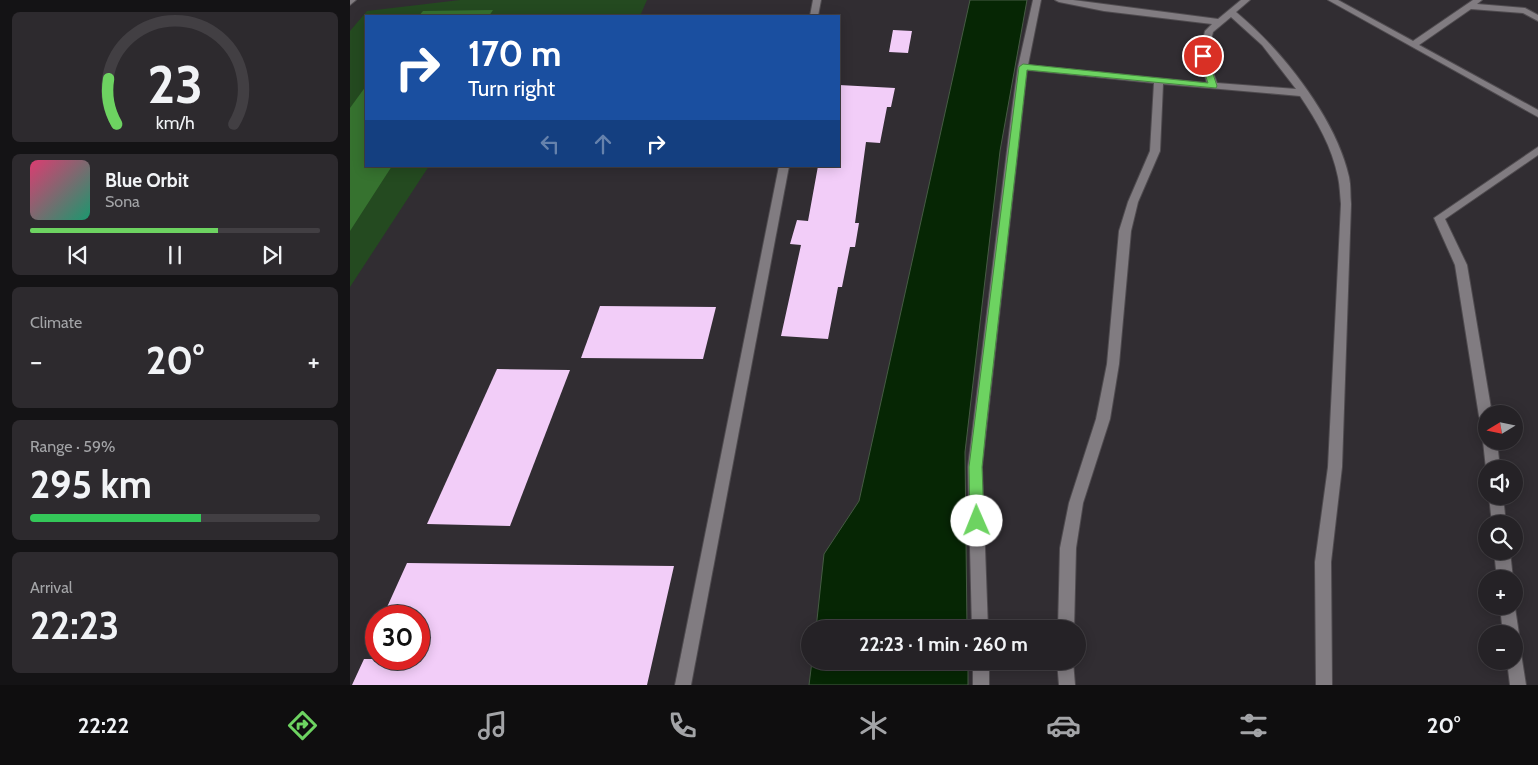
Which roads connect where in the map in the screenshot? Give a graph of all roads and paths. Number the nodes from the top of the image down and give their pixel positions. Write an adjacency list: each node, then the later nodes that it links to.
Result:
1 (817, 0): 9 (street)
2 (1037, 0): 13 (street)
3 (1059, 0): 11 (street)
4 (1246, 0): 8 (street)
5 (1332, 0): 12 (street)
6 (1478, 0): 7 (street)
7 (1470, 6): 10 (street); 12 (street)
8 (1231, 12): 11 (street); 16 (street)
9 (814, 15)
10 (1538, 18)
11 (1218, 22): 15 (street)
12 (1414, 44): 17 (street)
13 (1023, 67): 14 (street); 21 (street)
14 (1159, 80): 15 (street); 22 (street)
15 (1213, 86): 16 (street)
16 (1305, 93): 29 (street)
17 (1538, 114)
18 (1538, 150): 20 (street)
19 (784, 167): 26 (street)
20 (1484, 405)
21 (980, 620)
22 (1066, 620)
23 (981, 670): 27 (street)
24 (1066, 670): 28 (street)
25 (1516, 670): 30 (street)
26 (683, 685)
27 (981, 685)
28 (1067, 685)
29 (1324, 685)
30 (1518, 685)

